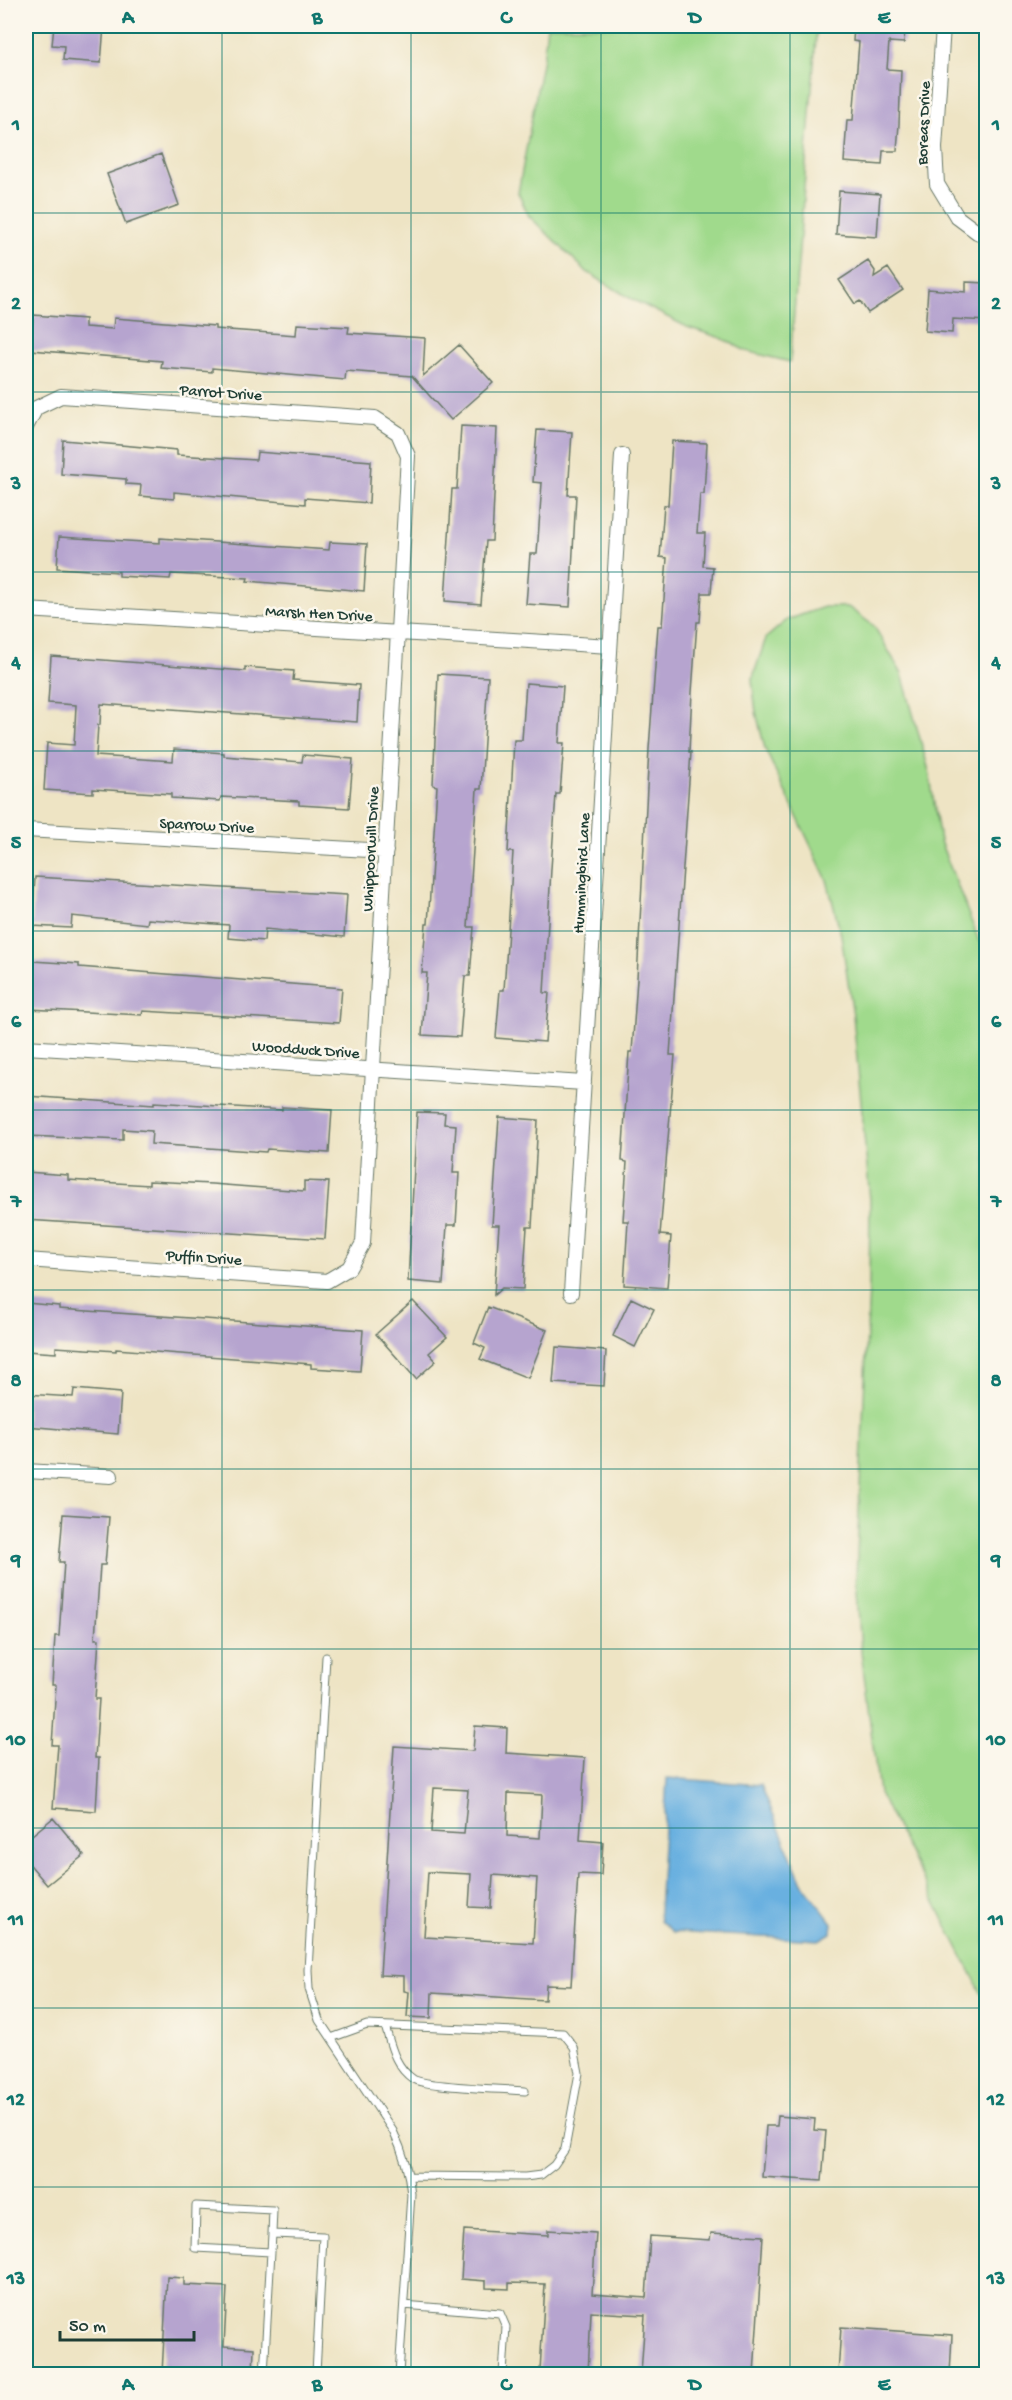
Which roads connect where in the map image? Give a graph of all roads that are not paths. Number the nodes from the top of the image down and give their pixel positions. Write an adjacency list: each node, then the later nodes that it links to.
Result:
1 (943, 26): 2 (street, Boreas Drive)
2 (987, 236)
3 (26, 427): 5 (street, Parrot Drive)
4 (622, 455): 8 (street, Hummingbird Lane)
5 (408, 456): 7 (street, Whippoorwill Drive)
6 (26, 610): 7 (street, Marsh Hen Drive)
7 (398, 633): 8 (street, Marsh Hen Drive); 10 (street, Whippoorwill Drive)
8 (610, 646): 13 (street, Hummingbird Lane)
9 (26, 830): 10 (street, Sparrow Drive)
10 (386, 851): 12 (street, Whippoorwill Drive)
11 (26, 1047): 12 (street, Woodduck Drive)
12 (373, 1069): 13 (street, Woodduck Drive); 14 (street, Whippoorwill Drive)
13 (584, 1083): 16 (street, Hummingbird Lane)
14 (363, 1243): 15 (street, Puffin Drive)
15 (26, 1260)
16 (571, 1293)
17 (26, 1471): 18 (street)
18 (111, 1476)
19 (326, 1657): 21 (lane)
20 (385, 2026): 21 (lane); 22 (lane); 23 (lane)
21 (331, 2038): 23 (lane)
22 (525, 2091)
23 (409, 2176): 26 (lane)
24 (272, 2234): 25 (lane); 25 (lane); 28 (lane)
25 (271, 2252): 27 (lane)
26 (404, 2305): 29 (lane); 30 (lane)
27 (264, 2374)
28 (316, 2374)
29 (399, 2374)
30 (503, 2374)

